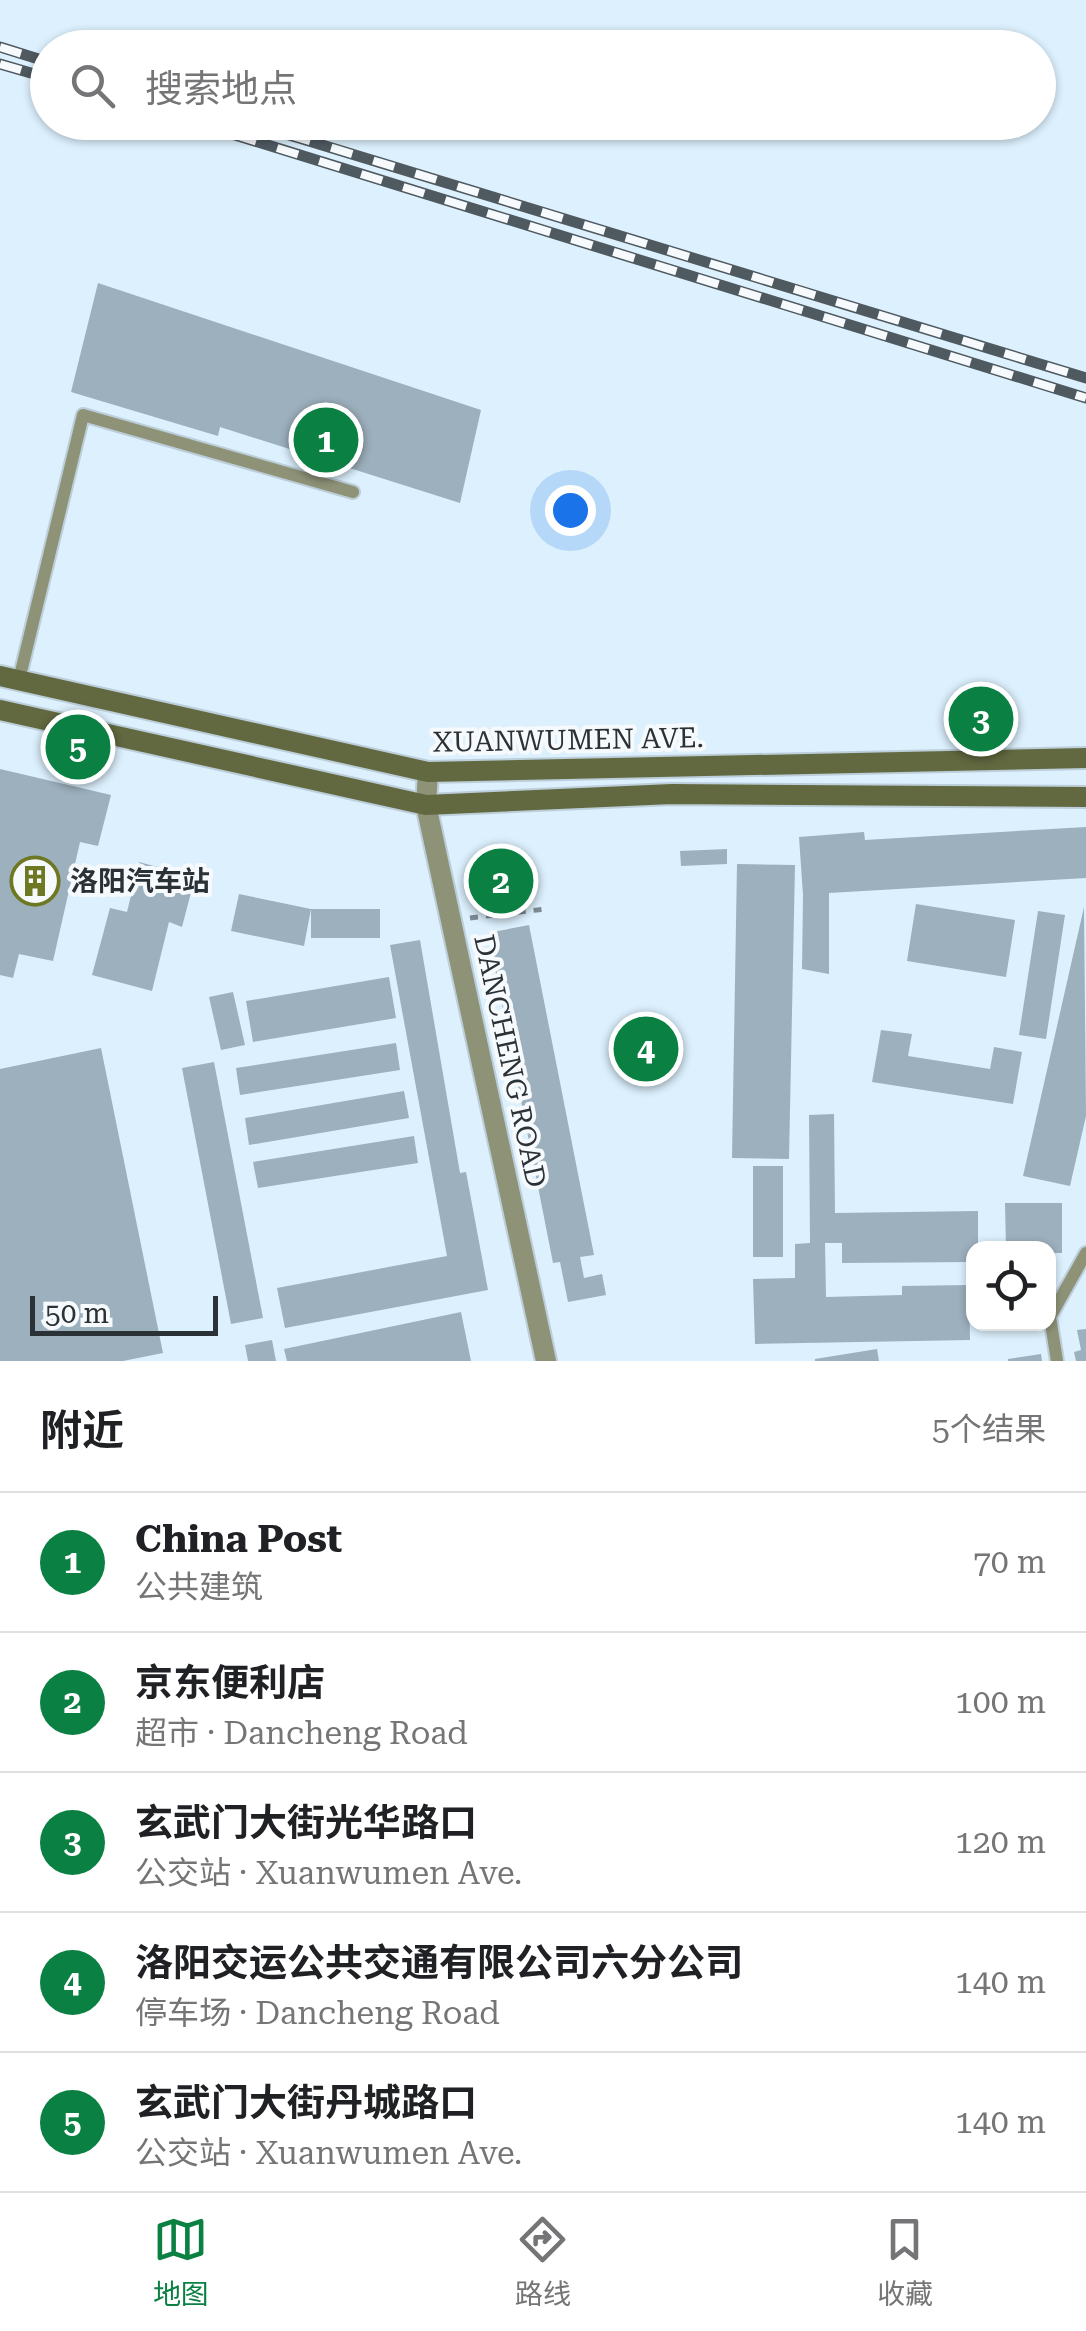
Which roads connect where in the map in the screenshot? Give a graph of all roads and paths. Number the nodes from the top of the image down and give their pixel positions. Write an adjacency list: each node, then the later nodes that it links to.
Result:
1 (352, 492): 2 (lane)
2 (10, 678): 5 (main road, XUANWUMEN AVE.)
3 (0, 710): 7 (main road, XUANWUMEN AVE.)
4 (1086, 758): 5 (main road, XUANWUMEN AVE.)
5 (428, 772): 7 (street, DANCHENG ROAD)
6 (1086, 797): 7 (main road, XUANWUMEN AVE.)
7 (426, 805): 9 (street, DANCHENG ROAD)
8 (545, 909): 9 (path)
9 (452, 920): 11 (street, DANCHENG ROAD)
10 (1086, 1252): 12 (lane)
11 (546, 1361)
12 (1057, 1361)

